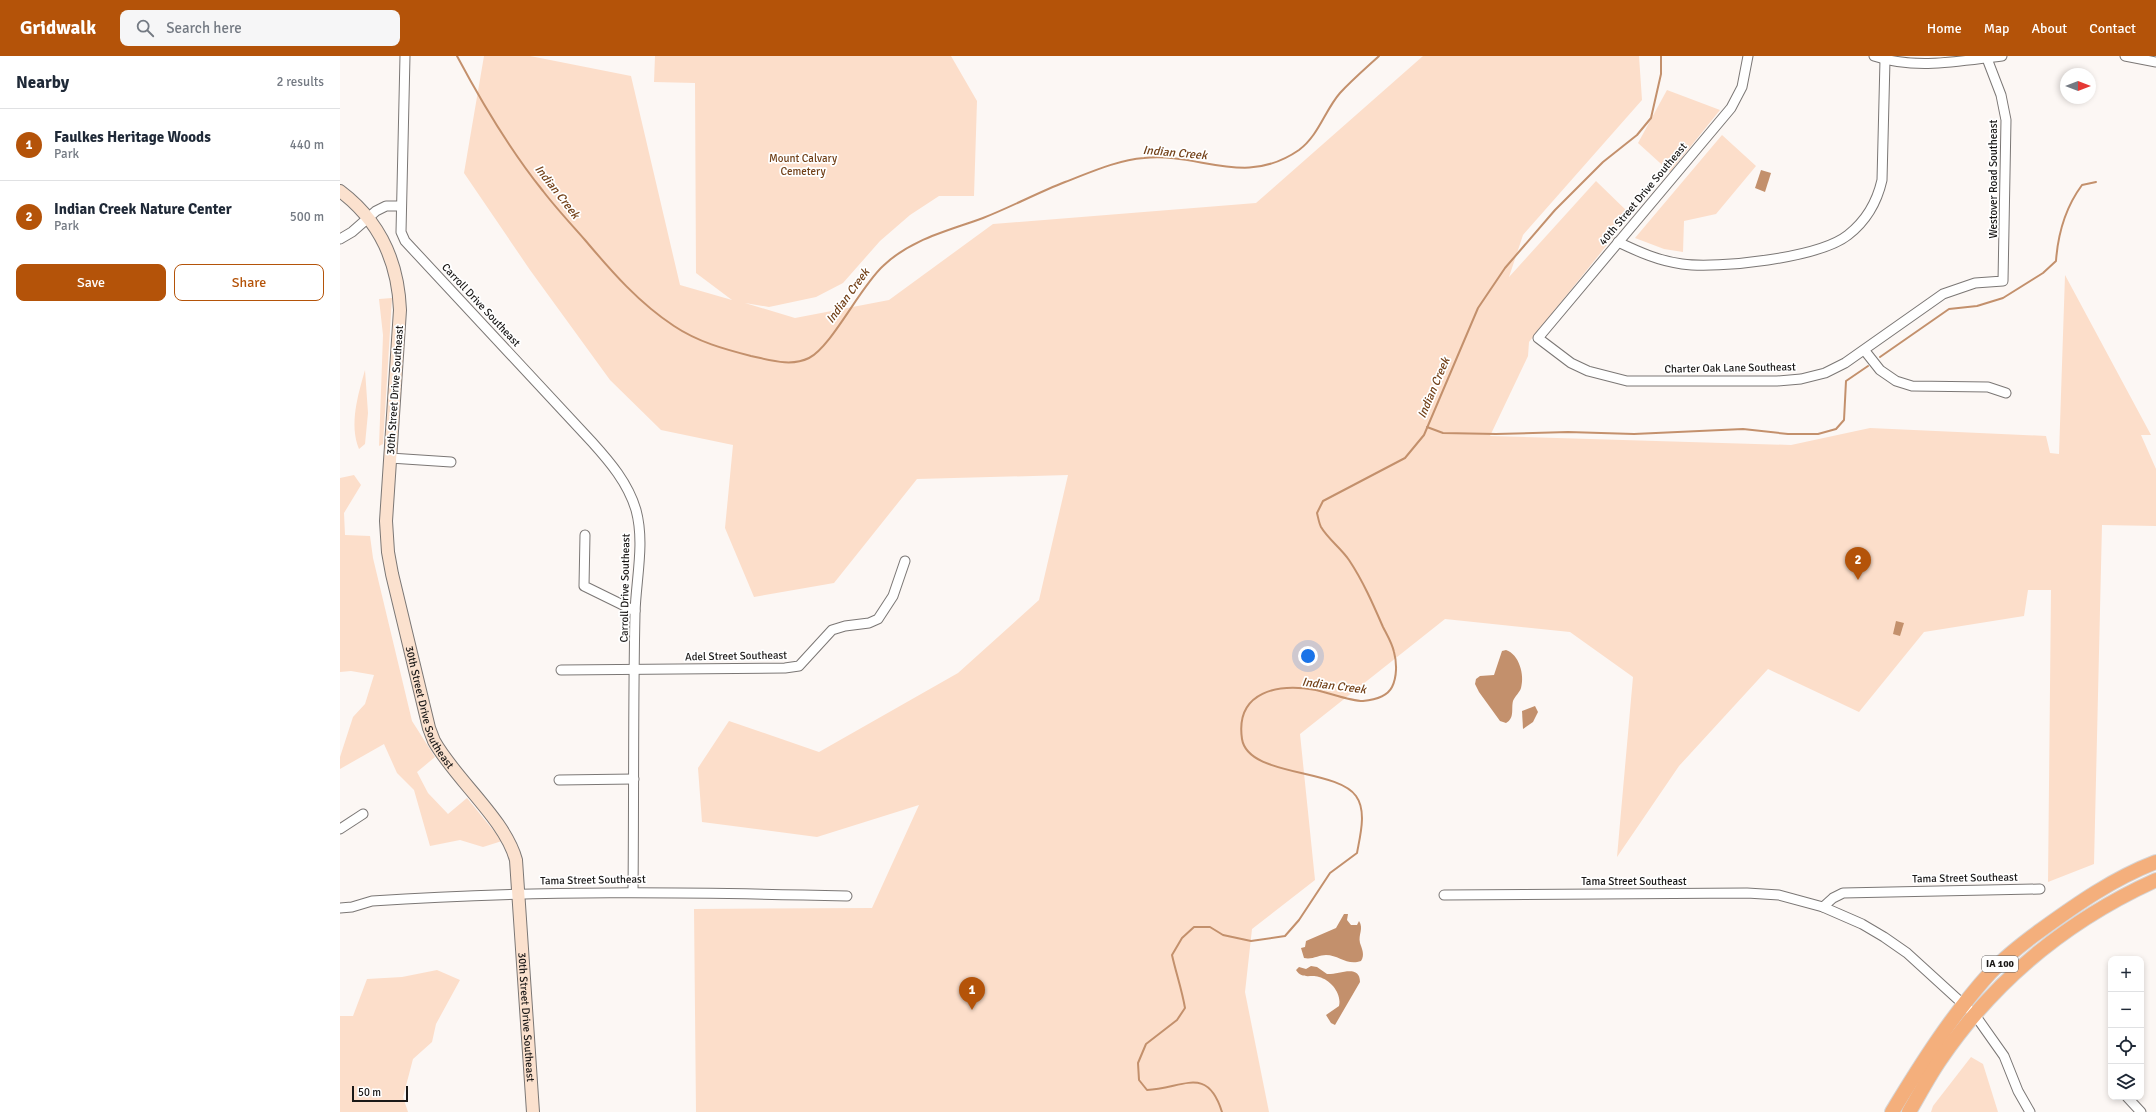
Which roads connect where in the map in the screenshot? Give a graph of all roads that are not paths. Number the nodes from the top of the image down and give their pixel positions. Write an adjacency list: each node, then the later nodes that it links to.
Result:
1 (405, 56): 10 (street)
2 (1748, 56): 13 (street, 40th Street Drive Southeast)
3 (1874, 56): 7 (street)
4 (2002, 56): 6 (street)
5 (2125, 56): 8 (street)
6 (1986, 57): 7 (street); 14 (street, Westover Road Southeast)
7 (1885, 60): 13 (street)
8 (2156, 62)
9 (340, 191): 11 (main road, 30th Street Drive Southeast)
10 (401, 206): 11 (street); 22 (street, Carroll Drive Southeast)
11 (370, 218): 12 (street); 18 (main road, 30th Street Drive Southeast)
12 (340, 239)
13 (1618, 242): 15 (street, 40th Street Drive Southeast)
14 (2003, 281): 16 (street, Charter Oak Lane Southeast)
15 (1538, 338): 16 (street, Charter Oak Lane Southeast)
16 (1865, 351): 17 (street)
17 (2006, 393)
18 (390, 458): 19 (street); 33 (main road, 30th Street Drive Southeast)
19 (451, 462)
20 (585, 535): 22 (street)
21 (905, 561): 23 (street, Adel Street Southeast)
22 (635, 611): 23 (street, Carroll Drive Southeast)
23 (635, 669): 24 (street, Adel Street Southeast); 25 (street, Carroll Drive Southeast)
24 (562, 670)
25 (634, 779): 26 (street); 32 (street, Carroll Drive Southeast)
26 (560, 780)
27 (363, 814): 28 (street)
28 (340, 829)
29 (2156, 862): 38 (highway, IA 100)
30 (2156, 880): 39 (highway, IA 100)
31 (2040, 889): 36 (street, Tama Street Southeast)
32 (633, 891): 33 (street, Tama Street Southeast); 35 (street, Tama Street Southeast)
33 (519, 893): 37 (street, Tama Street Southeast); 41 (main road, 30th Street Drive Southeast)
34 (1444, 895): 36 (street, Tama Street Southeast)
35 (848, 896)
36 (1823, 907): 38 (street, Tama Street Southeast)
37 (340, 908)
38 (1964, 1005): 39 (street, Tama Street Southeast); 42 (highway, IA 100)
39 (1975, 1015): 43 (highway, IA 100); 44 (street, Tama Street Southeast)
40 (2131, 1100): 45 (street)
41 (533, 1112)
42 (1892, 1112)
43 (1909, 1112)
44 (2030, 1112)
45 (2141, 1112)

